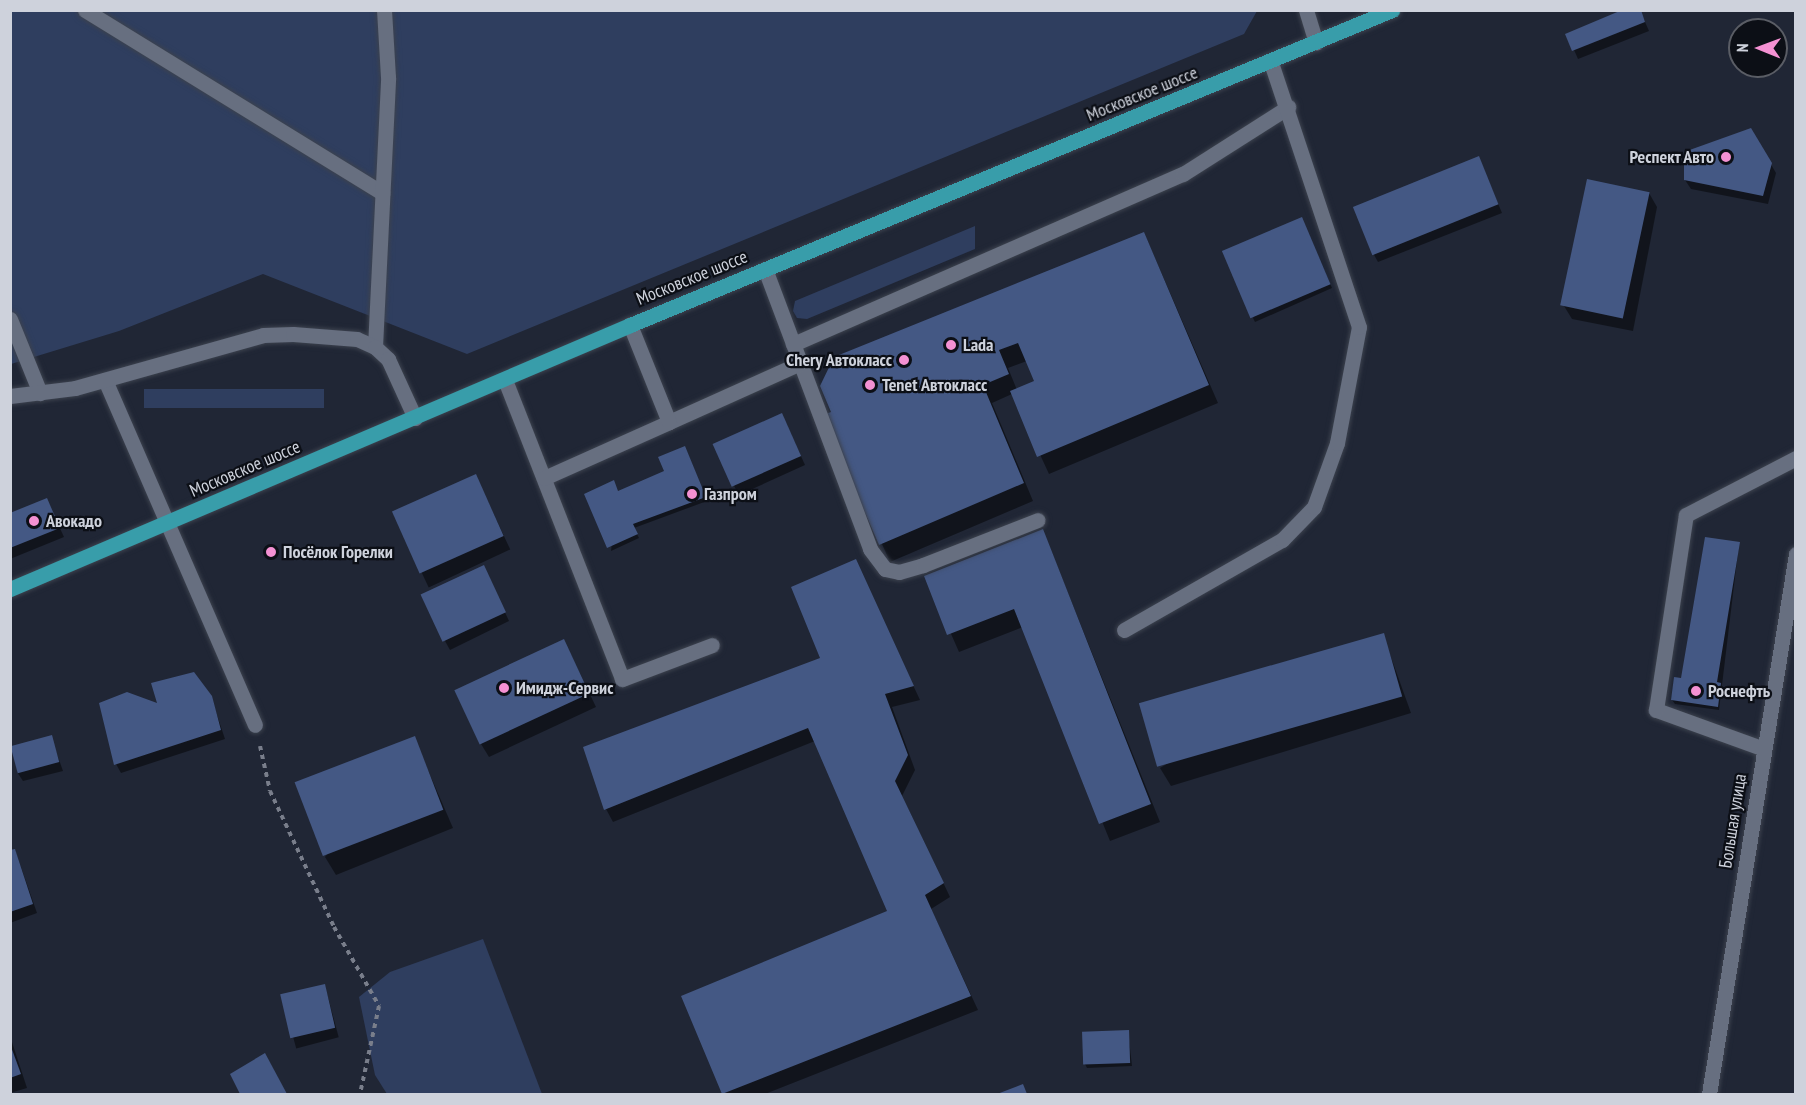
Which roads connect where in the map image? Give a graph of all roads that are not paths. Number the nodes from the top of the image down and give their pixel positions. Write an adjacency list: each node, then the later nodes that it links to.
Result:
1 (85, 10): 8 (street)
2 (384, 10): 8 (street)
3 (1306, 10): 5 (street)
4 (1392, 10): 5 (main road, Московское шоссе)
5 (1316, 43): 6 (main road, Московское шоссе)
6 (1271, 62): 7 (street); 9 (main road, Московское шоссе)
7 (1288, 107): 12 (street); 27 (street)
8 (382, 193): 13 (street)
9 (765, 269): 11 (main road, Московское шоссе); 12 (street)
10 (10, 319): 17 (street)
11 (630, 325): 16 (main road, Московское шоссе); 20 (street)
12 (793, 344): 14 (street)
13 (375, 347): 15 (street); 19 (street)
14 (800, 363): 20 (street); 23 (street)
15 (105, 380): 17 (street); 24 (street)
16 (505, 380): 19 (main road, Московское шоссе); 22 (street)
17 (40, 393): 18 (street)
18 (10, 396)
19 (415, 418): 24 (main road, Московское шоссе)
20 (669, 422): 22 (street)
21 (1796, 458): 30 (street)
22 (543, 478): 28 (street)
23 (1038, 520)
24 (169, 522): 26 (main road, Московское шоссе); 29 (street)
25 (1796, 554): 30 (street, Большая улица)
26 (10, 589)
27 (1124, 630)
28 (711, 645)
29 (255, 725)
30 (1764, 749): 31 (street, Большая улица)
31 (1709, 1095)

